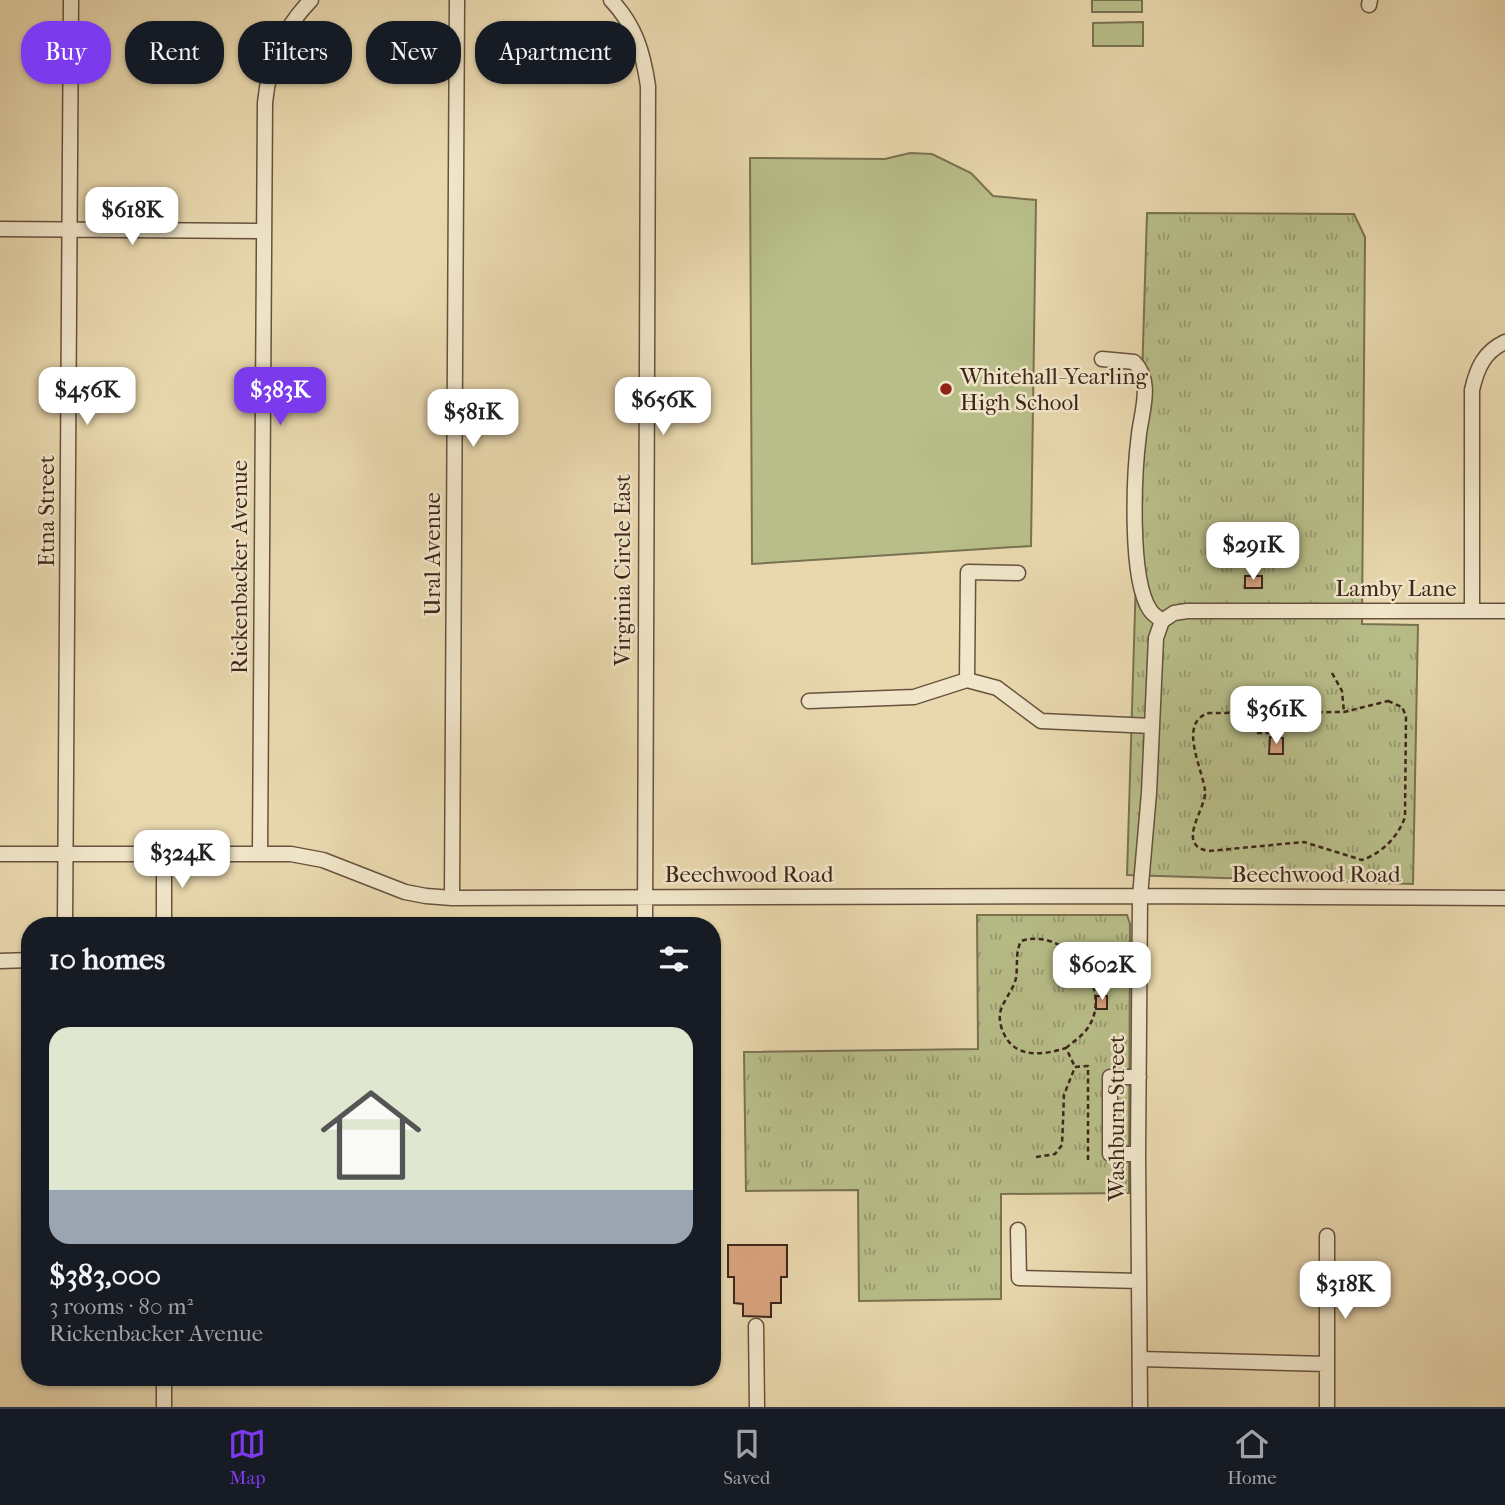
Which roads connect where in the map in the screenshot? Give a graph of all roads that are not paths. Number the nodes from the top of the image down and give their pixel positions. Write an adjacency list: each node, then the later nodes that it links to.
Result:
1 (71, 0): 6 (street, Etna Street)
2 (311, 0): 7 (street, Rickenbacker Avenue)
3 (457, 0): 22 (street, Ural Avenue)
4 (611, 0): 23 (street, Virginia Circle East)
5 (0, 229): 6 (street)
6 (70, 229): 7 (street); 19 (street, Etna Street)
7 (264, 231): 17 (street, Rickenbacker Avenue)
8 (1505, 342): 11 (street)
9 (1102, 359): 13 (street)
10 (1018, 573): 14 (street)
11 (1472, 611): 12 (street, Lamby Lane); 13 (street, Lamby Lane)
12 (1505, 611)
13 (1162, 621): 16 (street, Washburn Street)
14 (967, 680): 15 (street); 16 (street)
15 (809, 701)
16 (1152, 726): 21 (street, Washburn Street)
17 (260, 853): 20 (street, Beechwood Road); 22 (street, Beechwood Road)
18 (0, 854): 19 (street, Beechwood Road)
19 (67, 854): 20 (street, Beechwood Road); 25 (street, Etna Street)
20 (164, 854): 26 (street)
21 (1140, 896): 23 (street, Beechwood Road); 24 (street, Beechwood Road); 30 (street, Washburn Street)
22 (452, 898): 23 (street, Beechwood Road)
23 (645, 898): 27 (street, Virginia Circle East)
24 (1505, 898)
25 (65, 917)
26 (164, 917)
27 (645, 917)
28 (21, 960): 29 (street)
29 (0, 961)
30 (1139, 1077): 31 (street, Washburn Street); 31 (street)
31 (1138, 1154): 34 (street, Washburn Street)
32 (1018, 1230): 34 (street)
33 (1327, 1236): 37 (street)
34 (1139, 1281): 36 (street, Washburn Street)
35 (756, 1326): 40 (street)
36 (1140, 1359): 37 (street); 41 (street, Washburn Street)
37 (1327, 1364): 42 (street)
38 (164, 1386): 39 (street)
39 (164, 1407)
40 (757, 1407)
41 (1140, 1407)
42 (1327, 1407)

